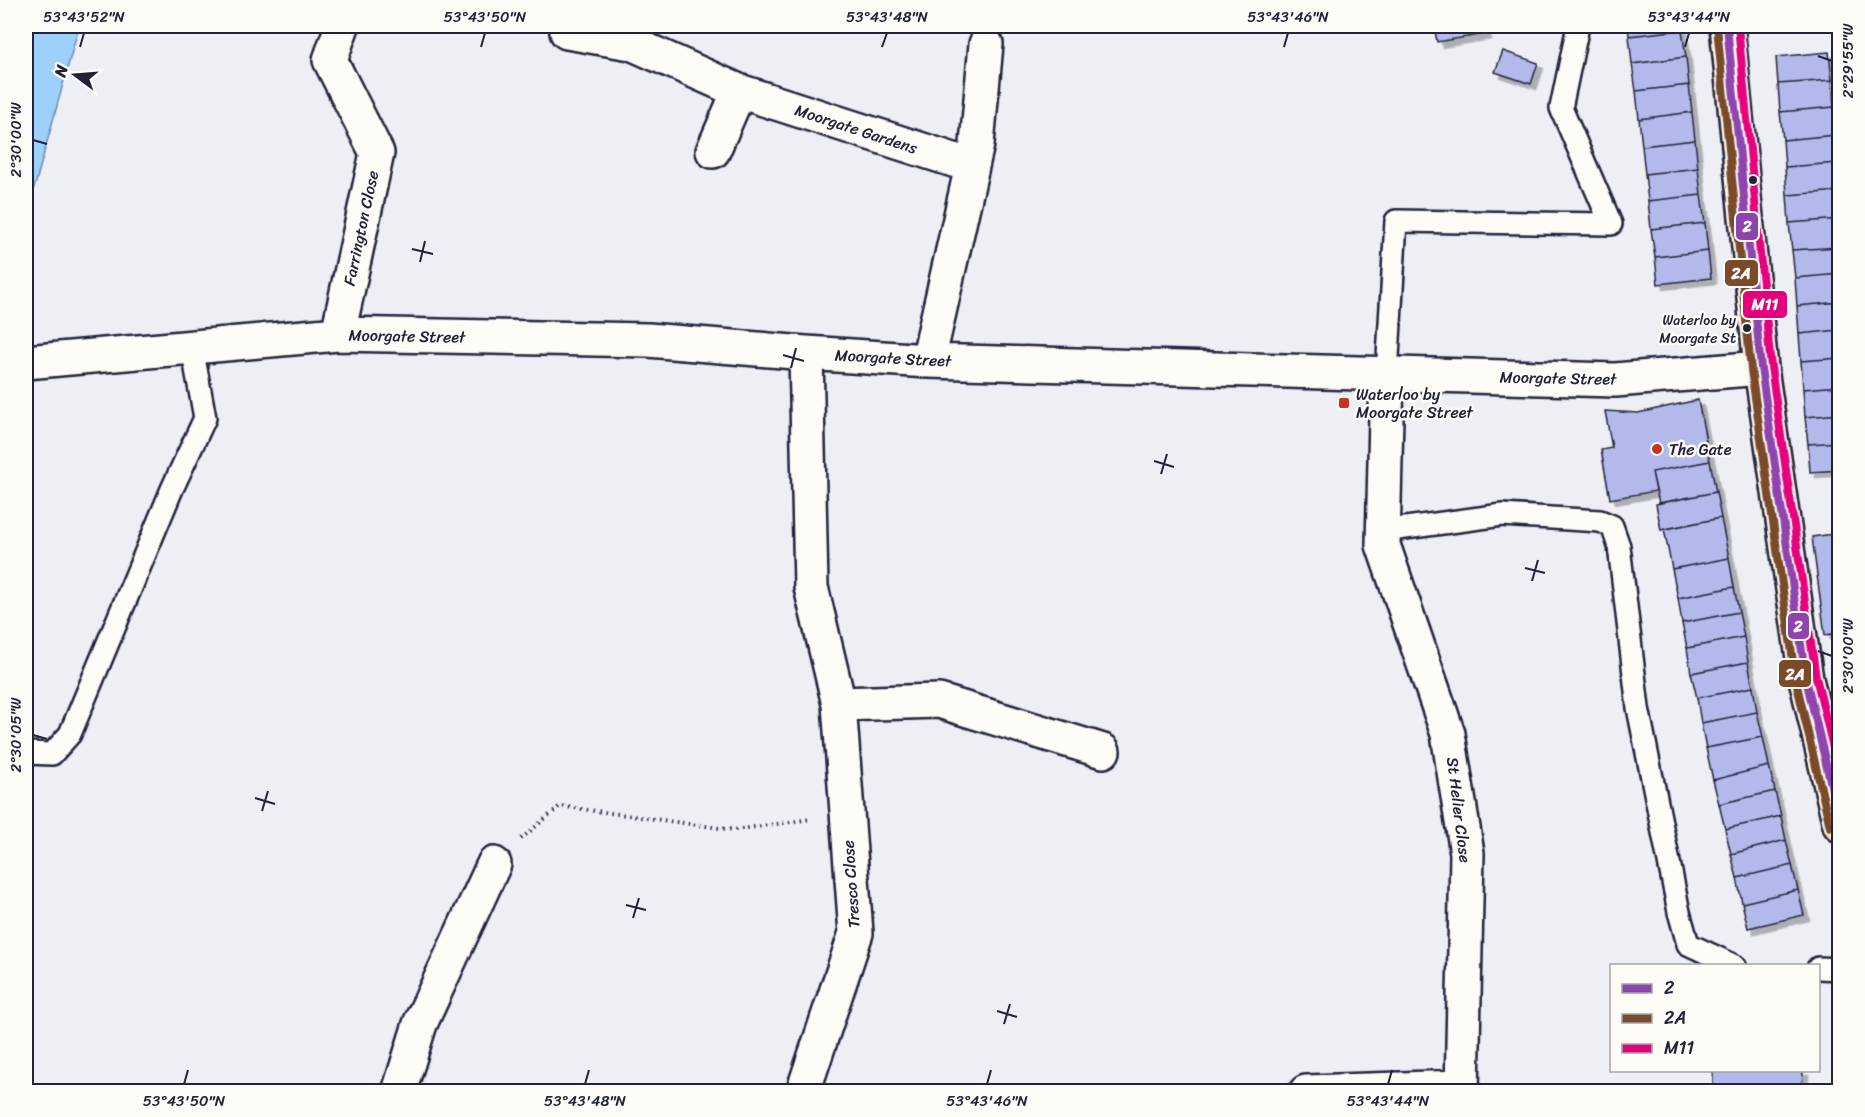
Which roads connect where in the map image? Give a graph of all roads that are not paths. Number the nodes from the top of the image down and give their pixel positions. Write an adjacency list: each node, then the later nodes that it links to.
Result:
1 (342, 26): 9 (street, Farrington Close)
2 (1578, 26): 15 (lane)
3 (1727, 26): 14 (main road)
4 (567, 32): 6 (street, Moorgate Gardens)
5 (986, 44): 8 (street)
6 (739, 91): 7 (street); 8 (street, Moorgate Gardens)
7 (713, 151)
8 (972, 166): 12 (street)
9 (338, 334): 10 (street, Moorgate Street); 11 (street, Moorgate Street)
10 (192, 347): 13 (street, Moorgate Street); 19 (lane)
11 (806, 353): 12 (street, Moorgate Street); 17 (street, Tresco Close)
12 (928, 360): 15 (street, Moorgate Street)
13 (26, 362)
14 (1761, 368): 15 (street, Moorgate Street); 20 (main road)
15 (1387, 374): 16 (street)
16 (1383, 538): 22 (lane); 25 (street, St Helier Close)
17 (839, 704): 18 (street); 27 (street, Tresco Close)
18 (1102, 751)
19 (26, 753)
20 (1839, 825)
21 (494, 864): 26 (street)
22 (1731, 964)
23 (1820, 968): 24 (lane)
24 (1839, 969)
25 (1462, 1089): 28 (street, St Helier Close)
26 (399, 1092)
27 (803, 1092)
28 (1306, 1092)

